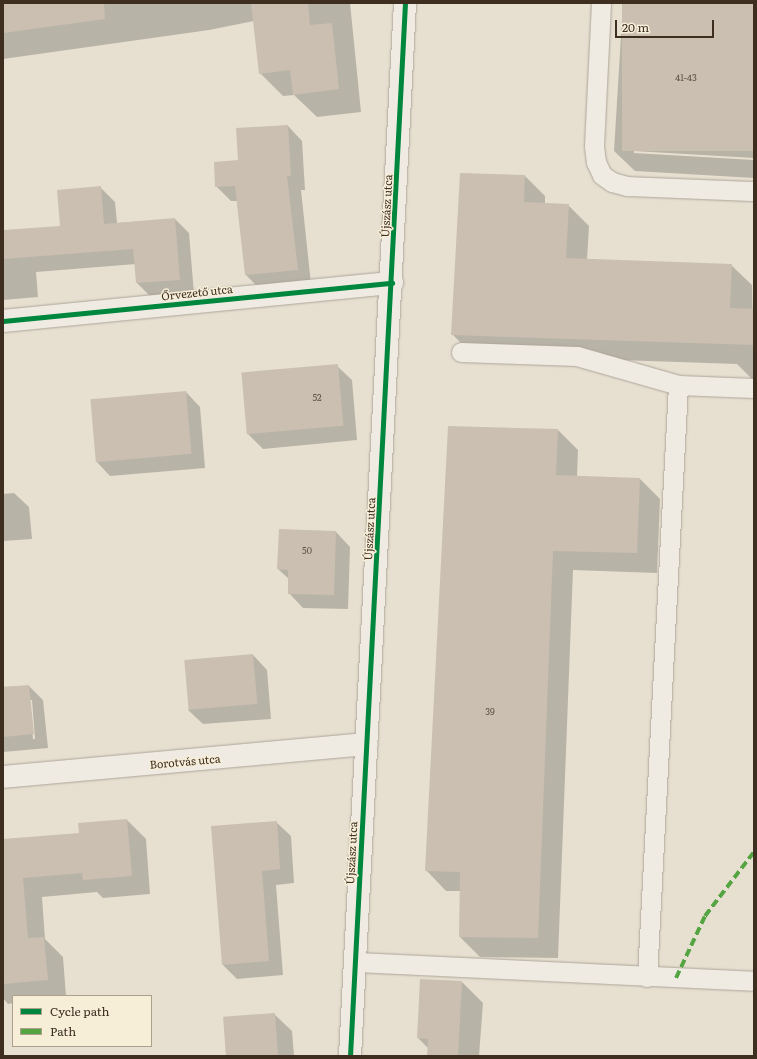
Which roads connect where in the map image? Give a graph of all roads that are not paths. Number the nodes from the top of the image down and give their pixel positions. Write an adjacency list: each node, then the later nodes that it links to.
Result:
1 (405, 3): 4 (street, Újszász utca)
2 (601, 3): 3 (lane)
3 (754, 191)
4 (392, 283): 5 (street, Őrvezető utca); 9 (street, Újszász utca)
5 (3, 321)
6 (461, 352): 7 (lane)
7 (678, 385): 8 (lane); 12 (lane)
8 (754, 388)
9 (367, 744): 10 (street, Borotvás utca); 11 (street, Újszász utca)
10 (3, 778)
11 (355, 962): 12 (lane); 14 (street, Újszász utca)
12 (647, 977): 13 (lane)
13 (754, 981)
14 (350, 1056)

